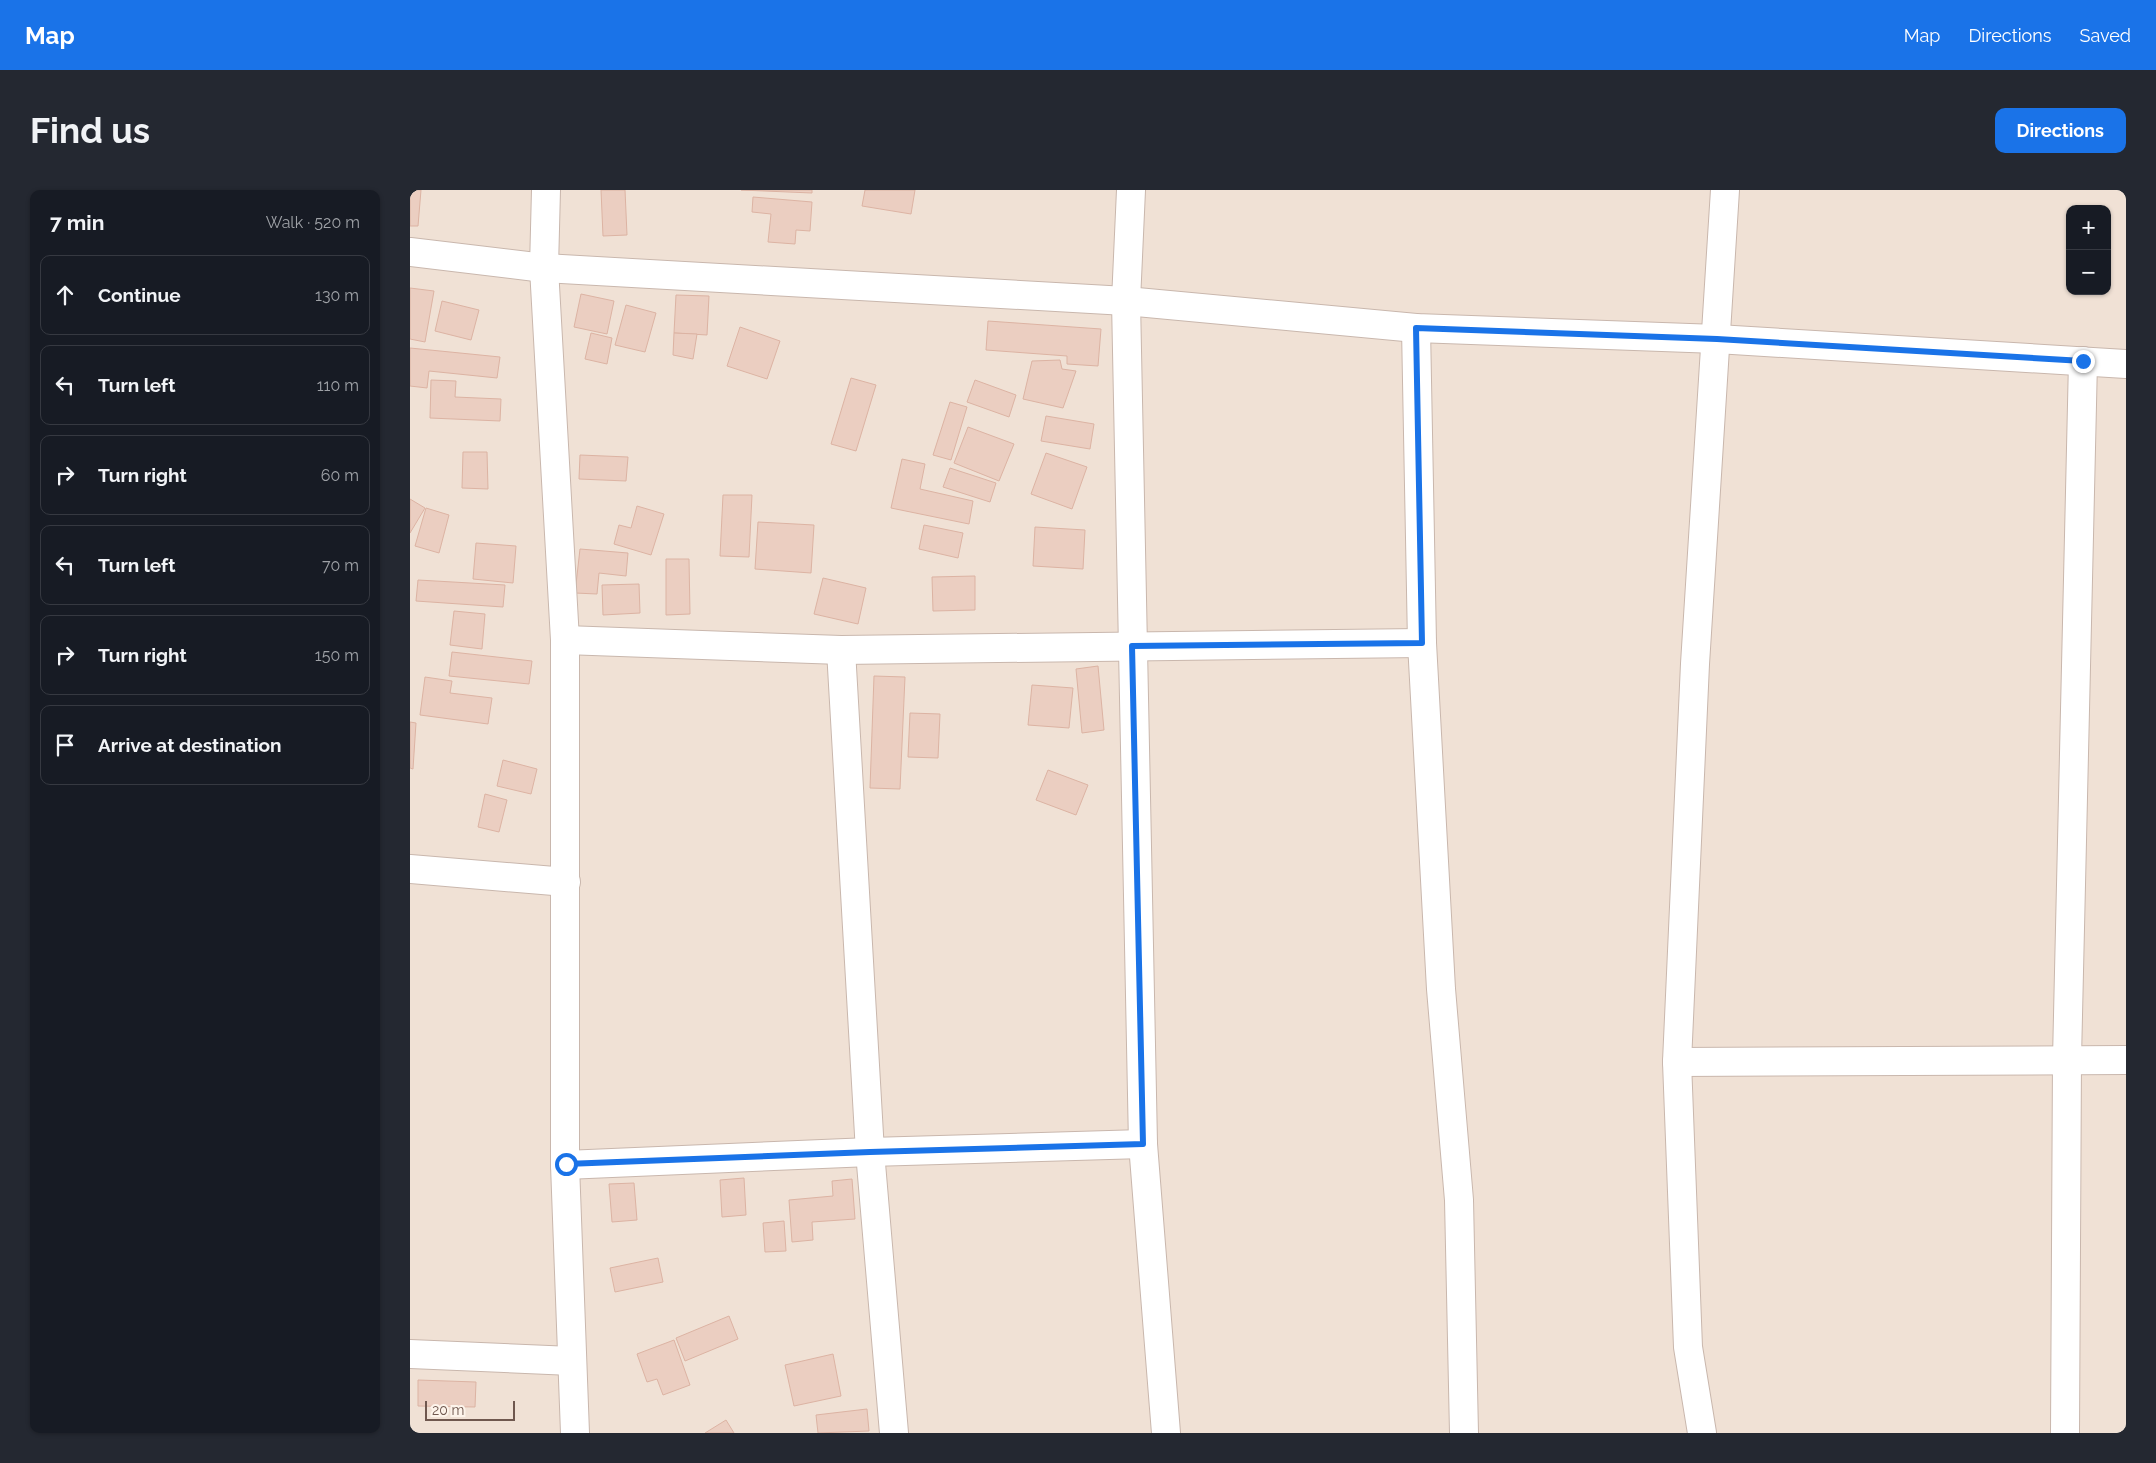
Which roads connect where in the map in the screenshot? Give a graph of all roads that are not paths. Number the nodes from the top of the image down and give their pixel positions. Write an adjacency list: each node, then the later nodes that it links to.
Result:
1 (546, 190): 5 (street)
2 (1131, 190): 6 (street)
3 (1725, 190): 8 (street)
4 (410, 252): 5 (street)
5 (544, 268): 6 (street); 11 (street)
6 (1126, 300): 7 (street); 13 (street)
7 (1416, 328): 8 (street); 12 (street)
8 (1717, 339): 9 (street); 19 (street)
9 (2083, 361): 10 (street); 17 (street)
10 (2126, 364)
11 (565, 640): 14 (street); 16 (street)
12 (1422, 643): 13 (street); 28 (street)
13 (1132, 646): 14 (street); 20 (street)
14 (841, 650): 21 (street)
15 (410, 869): 16 (street)
16 (566, 882): 22 (street)
17 (2068, 1059): 18 (street); 19 (street); 30 (street)
18 (2126, 1060)
19 (1677, 1062): 29 (street)
20 (1143, 1144): 21 (street); 27 (street)
21 (870, 1152): 22 (street); 26 (street)
22 (566, 1164): 24 (street)
23 (410, 1354): 24 (street)
24 (572, 1362): 25 (street)
25 (575, 1433)
26 (894, 1433)
27 (1166, 1433)
28 (1464, 1433)
29 (1702, 1433)
30 (2065, 1433)

